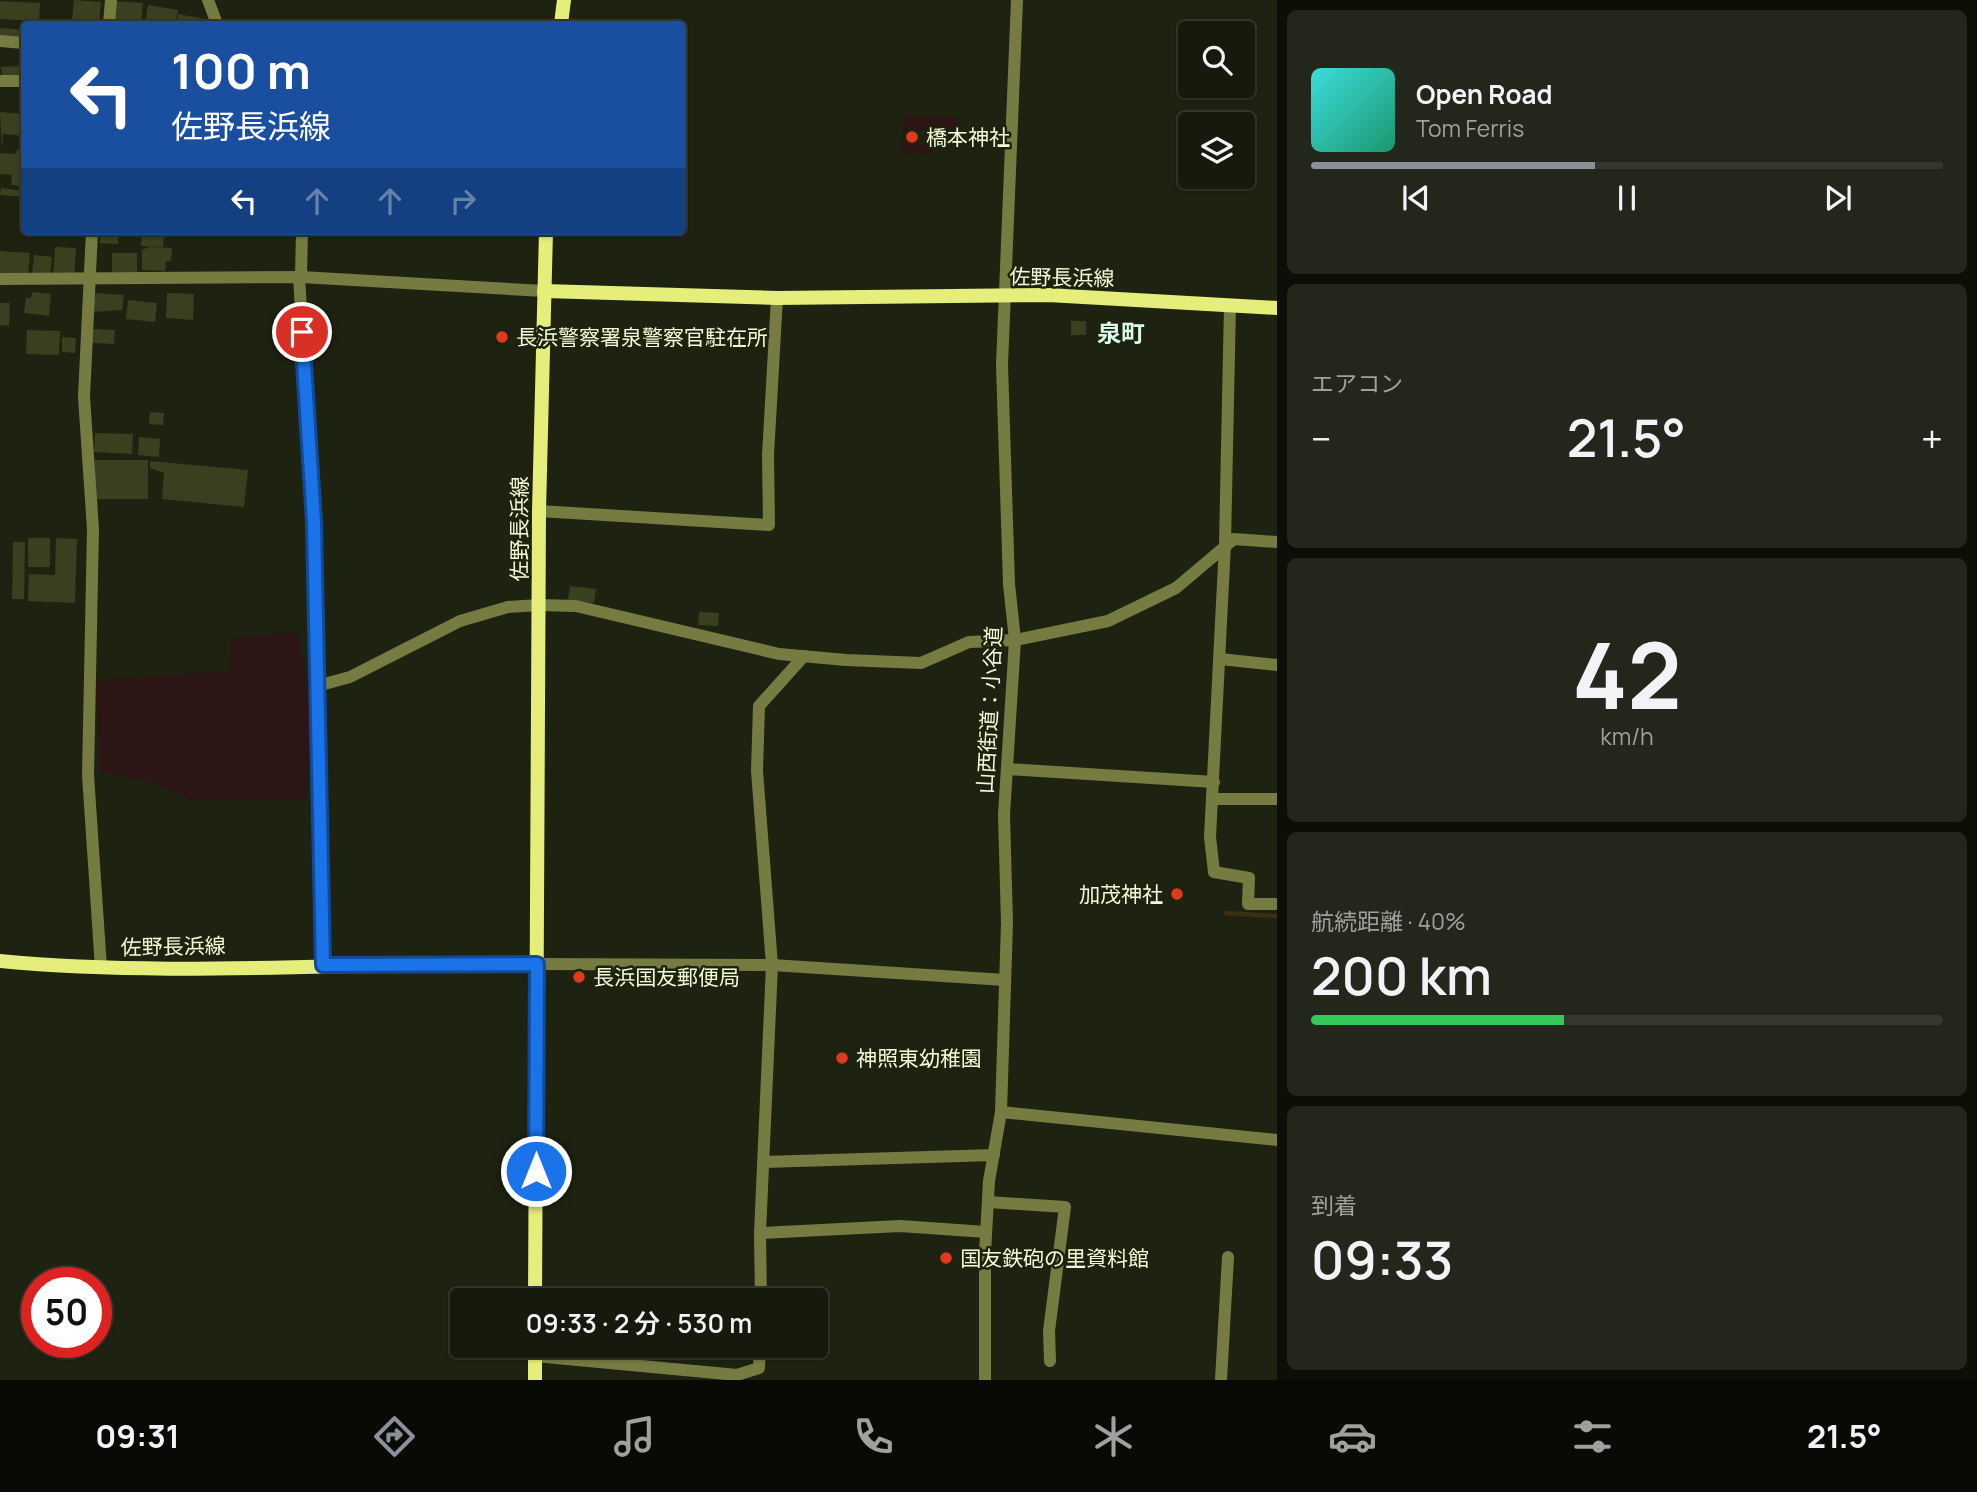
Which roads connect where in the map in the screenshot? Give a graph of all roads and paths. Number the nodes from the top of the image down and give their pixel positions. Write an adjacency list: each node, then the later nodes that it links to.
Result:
1 (111, 0): 5 (street)
2 (208, 0): 6 (street)
3 (564, 0): 7 (main road)
4 (1017, 0): 19 (street, 山西街道：小谷道)
5 (109, 21)
6 (216, 21)
7 (561, 21)
8 (0, 41): 9 (street)
9 (21, 43)
10 (0, 81): 11 (street)
11 (21, 81)
12 (92, 235): 17 (street)
13 (302, 235): 15 (street)
14 (546, 235): 18 (main road)
15 (300, 277): 17 (street); 18 (street); 31 (street)
16 (0, 279): 17 (street)
17 (88, 280): 41 (street)
18 (544, 291): 20 (main road, 佐野長浜線); 23 (main road, 佐野長浜線)
19 (1003, 296): 20 (main road, 佐野長浜線); 21 (main road, 佐野長浜線); 27 (street, 山西街道：小谷道)
20 (777, 298): 23 (street)
21 (1230, 305): 22 (main road, 佐野長浜線); 25 (street)
22 (1277, 308)
23 (539, 512): 26 (main road, 佐野長浜線)
24 (1277, 542): 25 (street)
25 (1225, 544): 27 (street); 29 (street)
26 (539, 605): 28 (street); 31 (street); 38 (main road, 佐野長浜線)
27 (1015, 640): 28 (street); 32 (street, 山西街道：小谷道)
28 (804, 656): 40 (street)
29 (1220, 659): 30 (street); 33 (street)
30 (1277, 665)
31 (317, 686): 39 (street)
32 (1006, 769): 33 (street); 42 (street, 山西街道：小谷道)
33 (1214, 782): 34 (street)
34 (1213, 799): 35 (street); 36 (street)
35 (1277, 799)
36 (1277, 904)
37 (0, 961): 41 (main road, 佐野長浜線)
38 (537, 964): 39 (main road, 佐野長浜線); 40 (street); 51 (main road)
39 (323, 965): 41 (main road, 佐野長浜線)
40 (772, 965): 42 (street); 46 (street)
41 (101, 968)
42 (1005, 980): 43 (street, 山西街道：小谷道)
43 (1001, 1112): 44 (street); 45 (street, 山西街道：小谷道)
44 (1277, 1140)
45 (993, 1155): 46 (street); 47 (street, 山西街道：小谷道)
46 (764, 1162): 49 (street)
47 (988, 1202): 48 (street, 山西街道：小谷道); 56 (street)
48 (986, 1233): 49 (street); 59 (street, 山西街道：小谷道)
49 (760, 1234): 52 (street)
50 (1228, 1257): 60 (street)
51 (535, 1288)
52 (761, 1288)
53 (535, 1358): 58 (main road)
54 (587, 1358): 57 (street)
55 (759, 1358): 57 (street)
56 (1050, 1361)
57 (737, 1378)
58 (534, 1380)
59 (985, 1380)
60 (1221, 1380)

